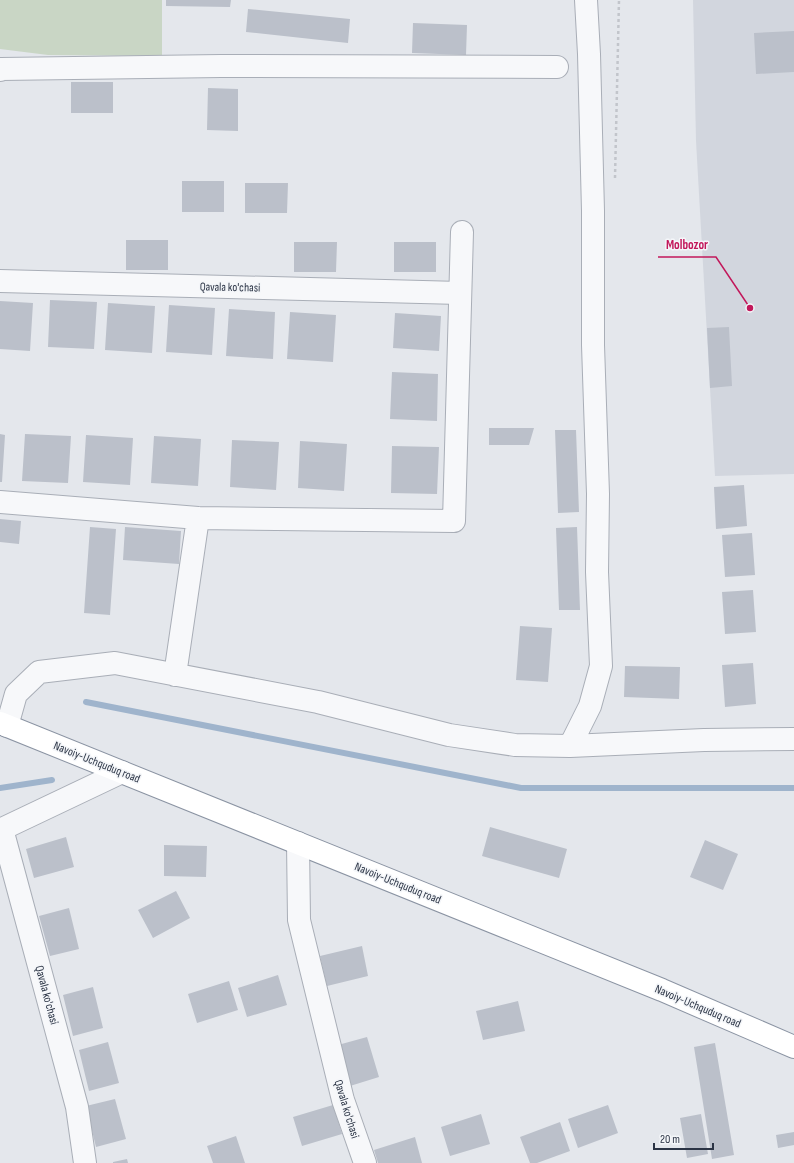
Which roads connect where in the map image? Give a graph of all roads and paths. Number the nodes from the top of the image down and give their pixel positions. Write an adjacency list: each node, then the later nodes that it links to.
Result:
1 (586, 0): 12 (street)
2 (557, 67): 3 (street)
3 (0, 70)
4 (462, 232): 6 (street)
5 (0, 281): 6 (street, Qavala ko'chasi)
6 (460, 293): 8 (street)
7 (0, 502): 8 (street)
8 (198, 518): 9 (street)
9 (175, 675): 10 (street); 12 (street)
10 (4, 725): 13 (highway, Navoiy-Uchquduq road)
11 (794, 739): 12 (street)
12 (570, 746)
13 (122, 772): 14 (street); 15 (highway, Navoiy-Uchquduq road)
14 (1, 830): 17 (street, Qavala ko'chasi)
15 (298, 843): 16 (highway, Navoiy-Uchquduq road); 18 (street, Qavala ko'chasi)
16 (794, 1047)
17 (85, 1163)
18 (365, 1163)

